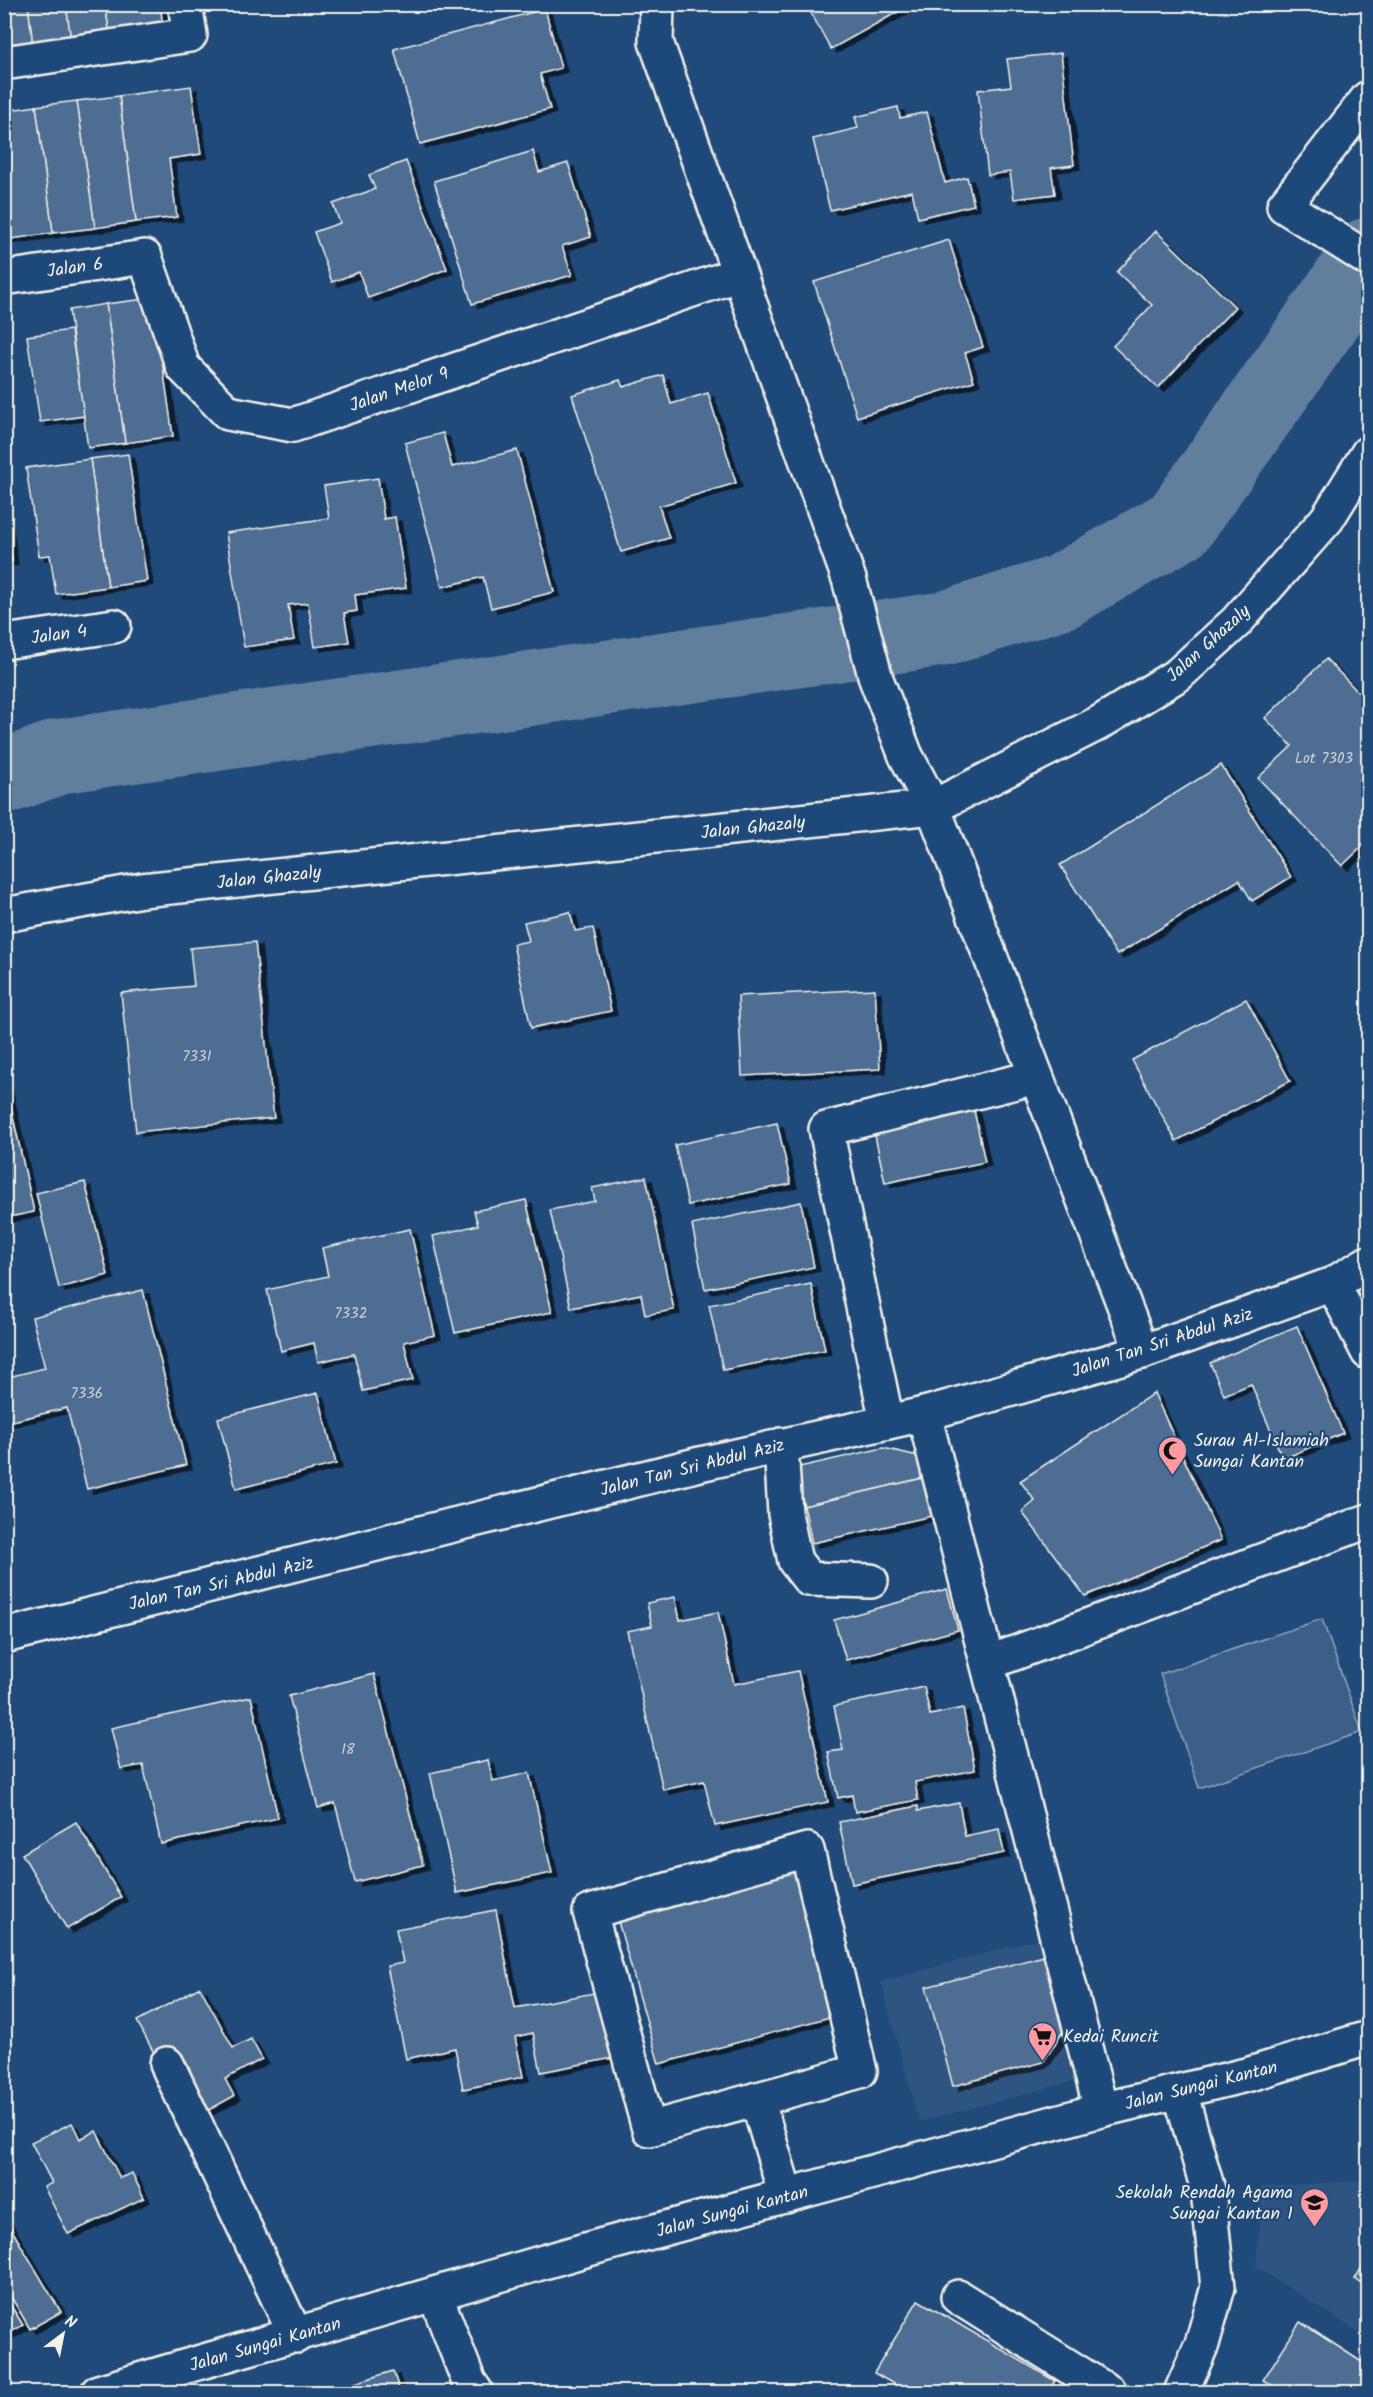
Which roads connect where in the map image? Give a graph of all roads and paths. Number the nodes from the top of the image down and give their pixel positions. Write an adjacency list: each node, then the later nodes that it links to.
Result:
1 (657, 4): 7 (street)
2 (187, 20): 3 (street)
3 (4, 63)
4 (1368, 98): 6 (street)
5 (145, 257): 7 (street, Jalan Melor 9); 8 (street, Jalan 6)
6 (1368, 259)
7 (740, 274): 12 (street)
8 (4, 278)
9 (1368, 453): 12 (street, Jalan Ghazaly)
10 (114, 626): 11 (street, Jalan 4)
11 (4, 642)
12 (933, 807): 13 (street, Jalan Ghazaly); 14 (street)
13 (4, 915)
14 (1036, 1077): 17 (street); 20 (street)
15 (1368, 1263): 16 (street, Jalan Tan Sri Abdul Aziz)
16 (1333, 1284): 17 (street, Jalan Tan Sri Abdul Aziz); 18 (street)
17 (1142, 1352): 19 (street, Jalan Tan Sri Abdul Aziz)
18 (1368, 1352)
19 (924, 1414): 20 (street, Jalan Tan Sri Abdul Aziz); 25 (street)
20 (887, 1422): 21 (street, Jalan Tan Sri Abdul Aziz)
21 (781, 1446): 23 (street); 24 (street, Jalan Tan Sri Abdul Aziz)
22 (1368, 1521): 25 (street)
23 (871, 1581)
24 (4, 1636)
25 (988, 1663): 30 (street)
26 (1368, 2038): 28 (street, Jalan Sungai Kantan)
27 (167, 2064): 34 (street)
28 (1179, 2092): 30 (street, Jalan Sungai Kantan); 38 (street)
29 (757, 2099): 29 (street); 31 (street)
30 (1101, 2110): 31 (street, Jalan Sungai Kantan)
31 (786, 2196): 32 (street, Jalan Sungai Kantan)
32 (435, 2294): 34 (street, Jalan Sungai Kantan); 36 (street)
33 (958, 2297): 37 (street)
34 (296, 2336): 35 (street, Jalan Sungai Kantan)
35 (98, 2392)
36 (476, 2392)
37 (1109, 2392)
38 (1181, 2392)

